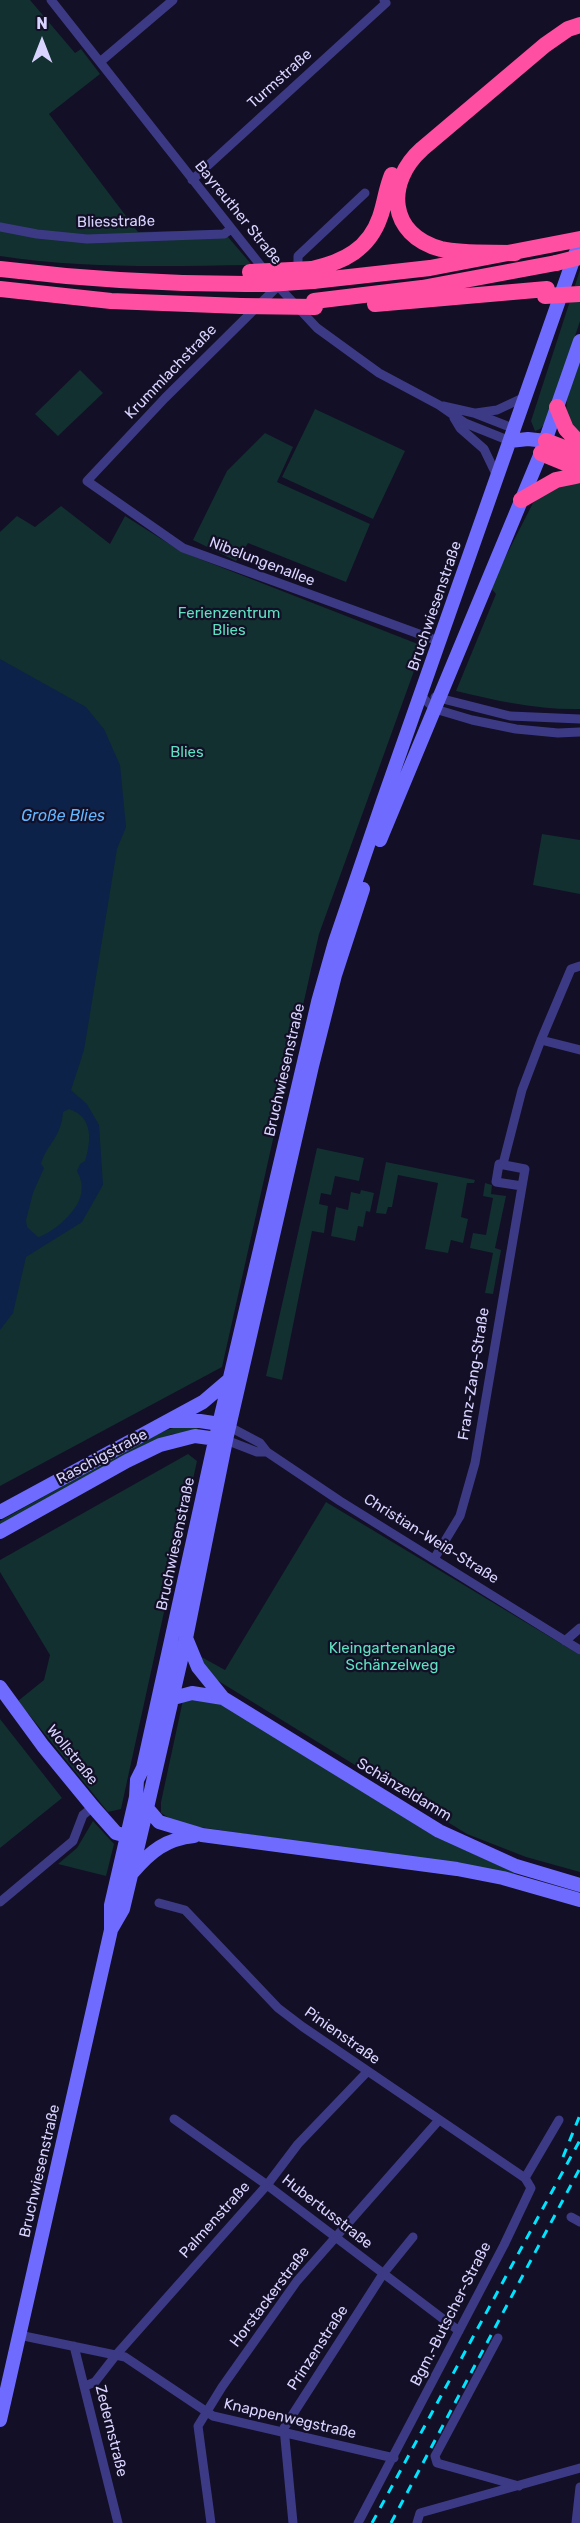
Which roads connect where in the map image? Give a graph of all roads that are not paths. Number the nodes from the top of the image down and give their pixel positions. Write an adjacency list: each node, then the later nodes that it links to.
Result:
1 (51, 0): 5 (street, Bayreuther Straße)
2 (173, 0): 5 (street)
3 (384, 0): 6 (street, Turmstraße)
4 (575, 21): 7 (highway)
5 (100, 62): 6 (street, Bayreuther Straße)
6 (192, 180): 10 (street, Bayreuther Straße)
7 (392, 190): 12 (highway); 15 (highway)
8 (365, 193): 22 (street)
9 (0, 227): 10 (street, Bliesstraße)
10 (231, 229): 17 (street, Bayreuther Straße)
11 (580, 240): 12 (highway); 25 (main road, Bruchwiesenstraße)
12 (515, 252): 15 (highway)
13 (580, 257): 23 (highway, bridge)
14 (0, 269): 16 (highway)
15 (313, 275): 16 (highway, bridge); 17 (highway, bridge)
16 (250, 278): 17 (highway)
17 (273, 285): 22 (street, Bayreuther Straße); 34 (street, Krummlachstraße)
18 (580, 285): 20 (highway)
19 (0, 289): 22 (highway, bridge)
20 (546, 293): 21 (highway, bridge); 23 (highway)
21 (580, 294)
22 (284, 300): 23 (highway, bridge); 26 (street, Bayreuther Straße)
23 (315, 304)
24 (580, 340): 27 (main road, Bruchwiesenstraße)
25 (526, 396): 28 (street, Bayreuther Straße); 30 (main road, Bruchwiesenstraße)
26 (439, 405): 28 (street, Bayreuther Straße); 29 (street, Bayreuther Straße)
27 (557, 406): 31 (main road, Bruchwiesenstraße); 32 (highway)
28 (474, 413): 30 (street, Bayreuther Straße)
29 (453, 416): 30 (street, Bayreuther Straße); 33 (street, Bayreuther Straße)
30 (513, 435): 31 (main road); 33 (main road, Bruchwiesenstraße)
31 (543, 447): 32 (highway); 35 (main road, Bruchwiesenstraße)
32 (577, 462): 35 (highway)
33 (498, 478): 36 (main road, Bruchwiesenstraße)
34 (87, 481): 36 (street, Nibelungenallee)
35 (521, 500): 38 (main road, Bruchwiesenstraße)
36 (441, 642): 37 (main road, Bruchwiesenstraße)
37 (420, 696): 38 (street); 46 (main road, Bruchwiesenstraße)
38 (438, 703): 39 (street); 40 (street); 48 (main road, Bruchwiesenstraße)
39 (580, 719)
40 (580, 732)
41 (580, 966): 42 (street)
42 (541, 1040): 43 (street); 44 (street)
43 (580, 1050)
44 (502, 1164): 45 (street); 45 (street)
45 (522, 1186): 53 (street, Franz-Zang-Straße)
46 (230, 1379): 47 (main road); 48 (main road, Bruchwiesenstraße)
47 (164, 1421): 48 (main road, Raschigstraße); 51 (main road, Raschigstraße)
48 (225, 1425): 49 (main road, Bruchwiesenstraße); 50 (street, Christian-Weiß-Straße)
49 (221, 1439): 50 (street, Christian-Weiß-Straße); 52 (main road, Raschigstraße); 55 (main road, Bruchwiesenstraße); 61 (main road, Bruchwiesenstraße)
50 (267, 1452): 53 (street, Christian-Weiß-Straße)
51 (0, 1512)
52 (0, 1532)
53 (434, 1559): 56 (street, Christian-Weiß-Straße)
54 (580, 1628): 56 (street)
55 (186, 1638): 59 (main road, Bruchwiesenstraße); 60 (main road, Schänzeldamm)
56 (566, 1641): 57 (street, Christian-Weiß-Straße)
57 (580, 1650)
58 (0, 1687): 63 (main road, Wollstraße)
59 (173, 1697): 60 (main road, Schänzeldamm); 61 (main road, Schänzeldamm); 64 (main road, Bruchwiesenstraße)
60 (223, 1698): 68 (main road, Schänzeldamm)
61 (157, 1704): 62 (main road, Bruchwiesenstraße)
62 (143, 1768): 64 (main road); 66 (main road, Bruchwiesenstraße)
63 (93, 1807): 66 (main road, Wollstraße); 70 (street)
64 (147, 1808): 65 (main road, Schänzeldamm); 67 (main road, Bruchwiesenstraße)
65 (202, 1835): 67 (main road, Schänzeldamm); 68 (main road, Schänzeldamm)
66 (127, 1836): 72 (main road, Bruchwiesenstraße)
67 (132, 1874): 72 (main road, Bruchwiesenstraße)
68 (571, 1887): 69 (main road, Schänzeldamm)
69 (580, 1900)
70 (0, 1902)
71 (159, 1903): 73 (street, Pinienstraße)
72 (111, 1930): 83 (main road, Bruchwiesenstraße)
73 (367, 2072): 75 (street, Pinienstraße); 78 (street, Palmenstraße)
74 (174, 2119): 78 (street, Hubertusstraße)
75 (439, 2120): 77 (street, Pinienstraße); 79 (street, Horstackerstraße)
76 (559, 2120): 77 (street, Bgm.-Butscher-Straße)
77 (525, 2178): 82 (street, Bgm.-Butscher-Straße)
78 (267, 2185): 79 (street, Hubertusstraße); 86 (street, Palmenstraße)
79 (335, 2237): 81 (street, Hubertusstraße); 88 (street, Horstackerstraße)
80 (413, 2237): 81 (street, Prinzenstraße)
81 (383, 2274): 82 (street, Hubertusstraße); 90 (street, Prinzenstraße)
82 (459, 2331): 91 (street, Bgm.-Butscher-Straße)
83 (19, 2335): 85 (street, Knappenwegstraße); 89 (main road, Bruchwiesenstraße)
84 (498, 2338): 93 (street)
85 (74, 2346): 86 (street, Knappenwegstraße); 87 (street, Zedernstraße)
86 (116, 2355): 87 (street, Palmenstraße); 88 (street, Knappenwegstraße)
87 (84, 2386): 96 (street, Zedernstraße)
88 (206, 2413): 90 (street, Knappenwegstraße); 97 (street, Horstackerstraße)
89 (0, 2420)
90 (283, 2433): 91 (street, Knappenwegstraße); 98 (street)
91 (394, 2458): 99 (street, Bgm.-Butscher-Straße)
92 (580, 2468): 93 (street)
93 (519, 2486): 100 (street)
94 (580, 2487): 95 (street)
95 (579, 2511): 101 (street)
96 (118, 2523)
97 (211, 2523)
98 (293, 2523)
99 (358, 2523)
100 (417, 2523)
101 (576, 2523)

